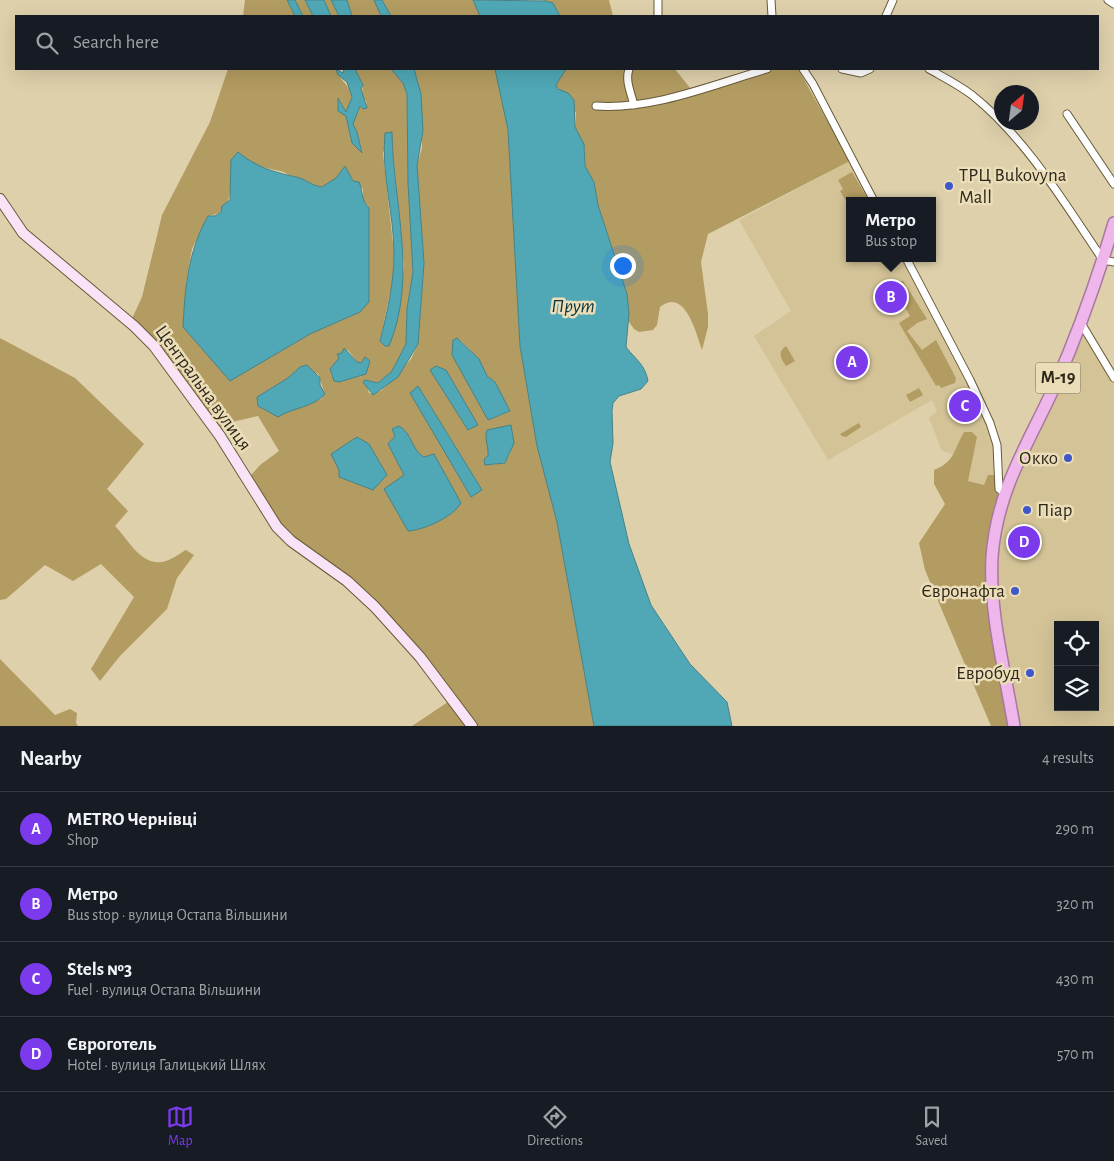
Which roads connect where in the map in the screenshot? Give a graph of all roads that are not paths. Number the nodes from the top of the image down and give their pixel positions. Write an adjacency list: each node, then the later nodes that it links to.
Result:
1 (658, 0): 6 (street)
2 (771, 0): 7 (street)
3 (893, 0): 8 (street)
4 (1108, 0): 5 (street)
5 (1114, 4)
6 (658, 15)
7 (772, 15)
8 (886, 15)
9 (629, 70): 15 (street)
10 (764, 70): 15 (street)
11 (804, 70): 19 (street)
12 (847, 70): 13 (street)
13 (868, 70)
14 (931, 70): 22 (street)
15 (634, 105): 16 (street)
16 (596, 106)
17 (1067, 114): 18 (street)
18 (1114, 184)
19 (872, 197)
20 (0, 199): 27 (main road, Центральна вулиця)
21 (1114, 223): 22 (highway, М-19)
22 (1108, 261): 24 (highway, М-19)
23 (908, 262): 26 (street)
24 (1081, 323): 25 (street); 26 (highway, М-19)
25 (1114, 378)
26 (1004, 492): 28 (highway, М-19)
27 (472, 726)
28 (1014, 726)

